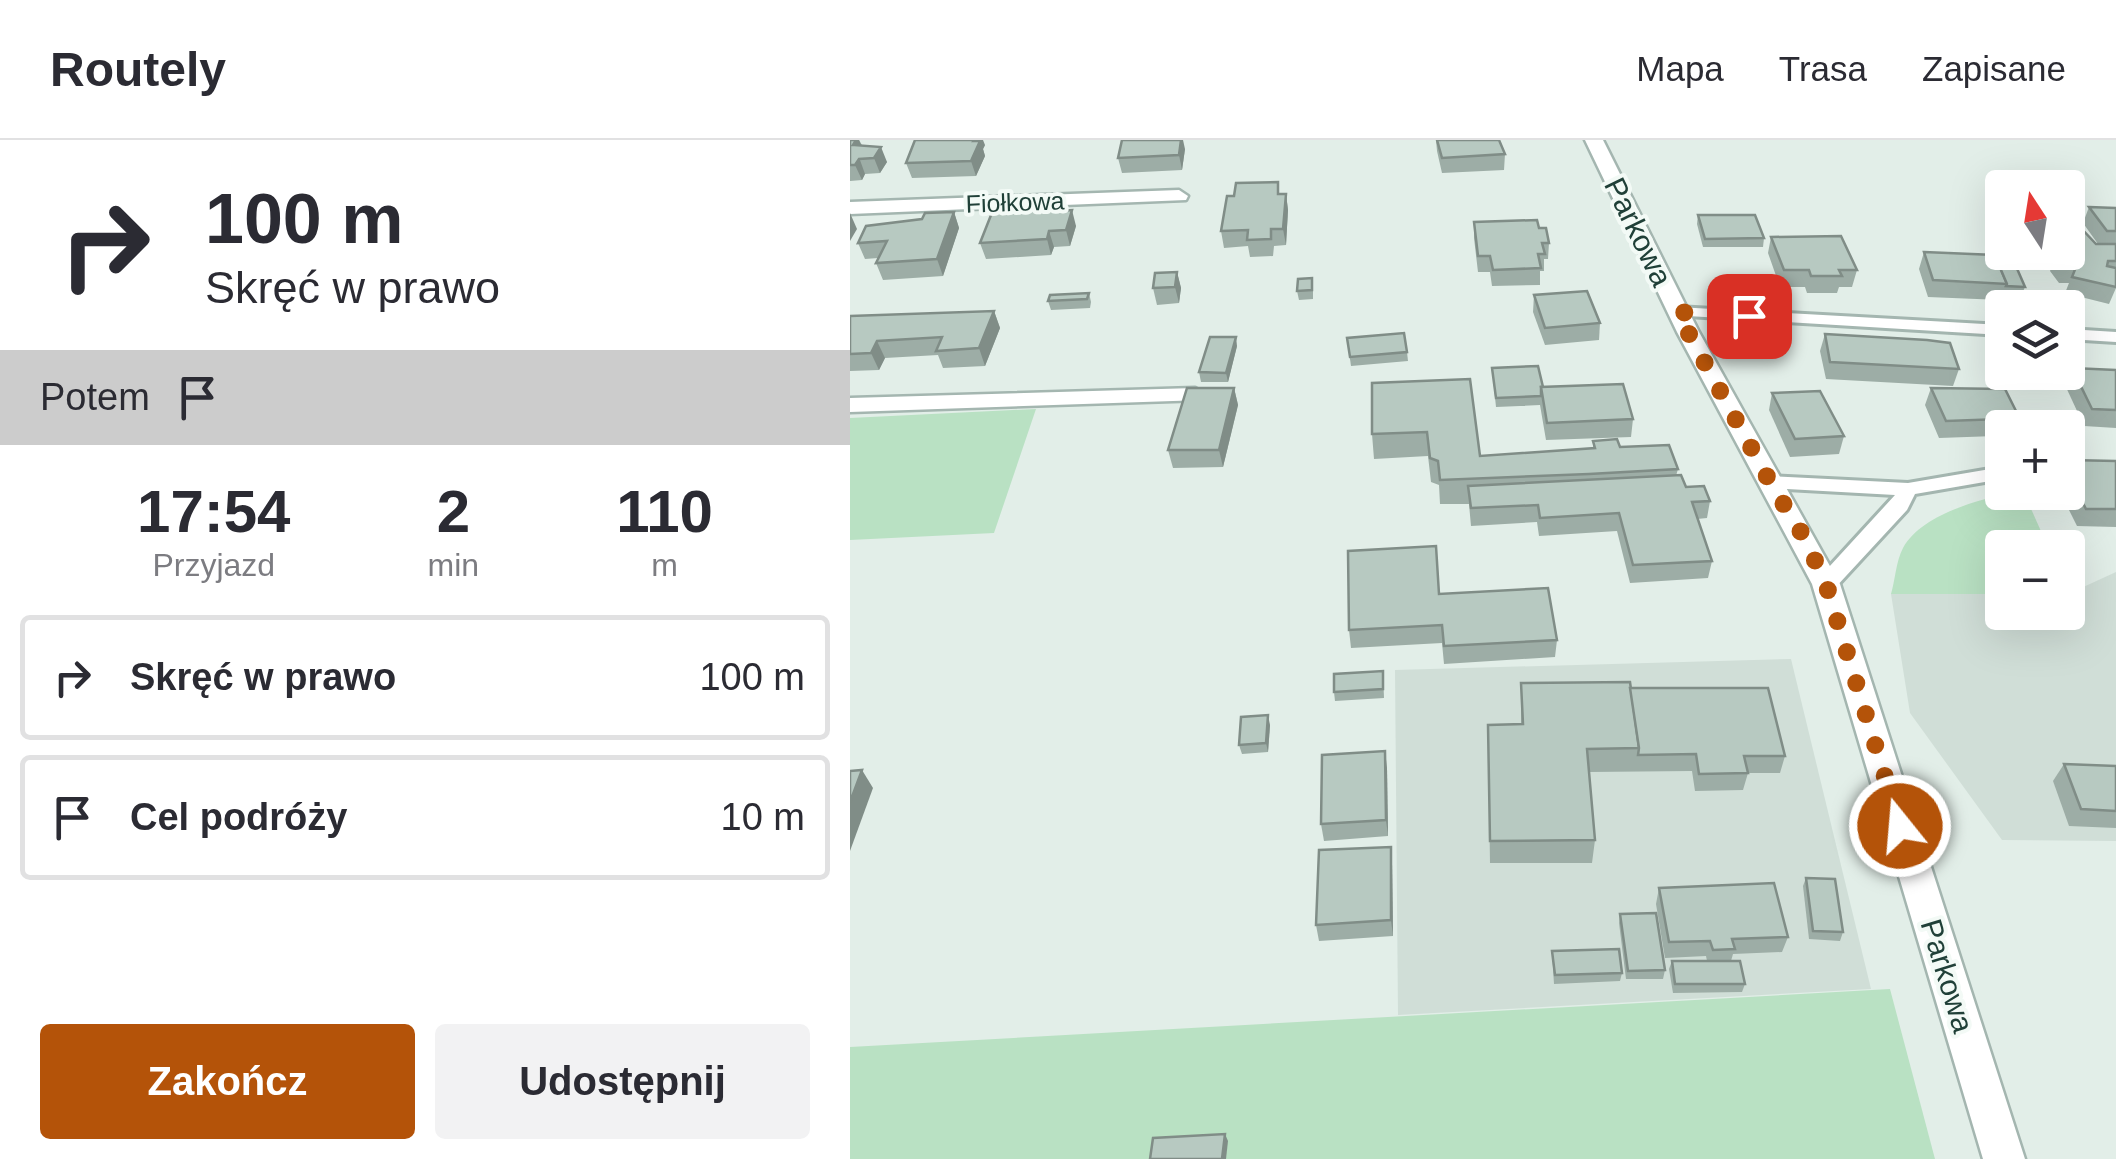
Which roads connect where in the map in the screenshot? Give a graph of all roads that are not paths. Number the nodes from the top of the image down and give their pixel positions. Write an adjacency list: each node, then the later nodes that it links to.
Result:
1 (1594, 140): 4 (street, Parkowa)
2 (1179, 196): 3 (street, Fiołkowa)
3 (850, 208)
4 (1677, 312): 5 (lane); 11 (street, Parkowa)
5 (1985, 329)
6 (2085, 335): 7 (lane)
7 (2116, 337)
8 (1195, 395): 9 (street)
9 (850, 405)
10 (1985, 476): 12 (lane)
11 (1770, 482): 12 (lane); 13 (street, Parkowa)
12 (1908, 489): 13 (lane)
13 (1826, 584): 14 (street, Parkowa)
14 (2004, 1159)

